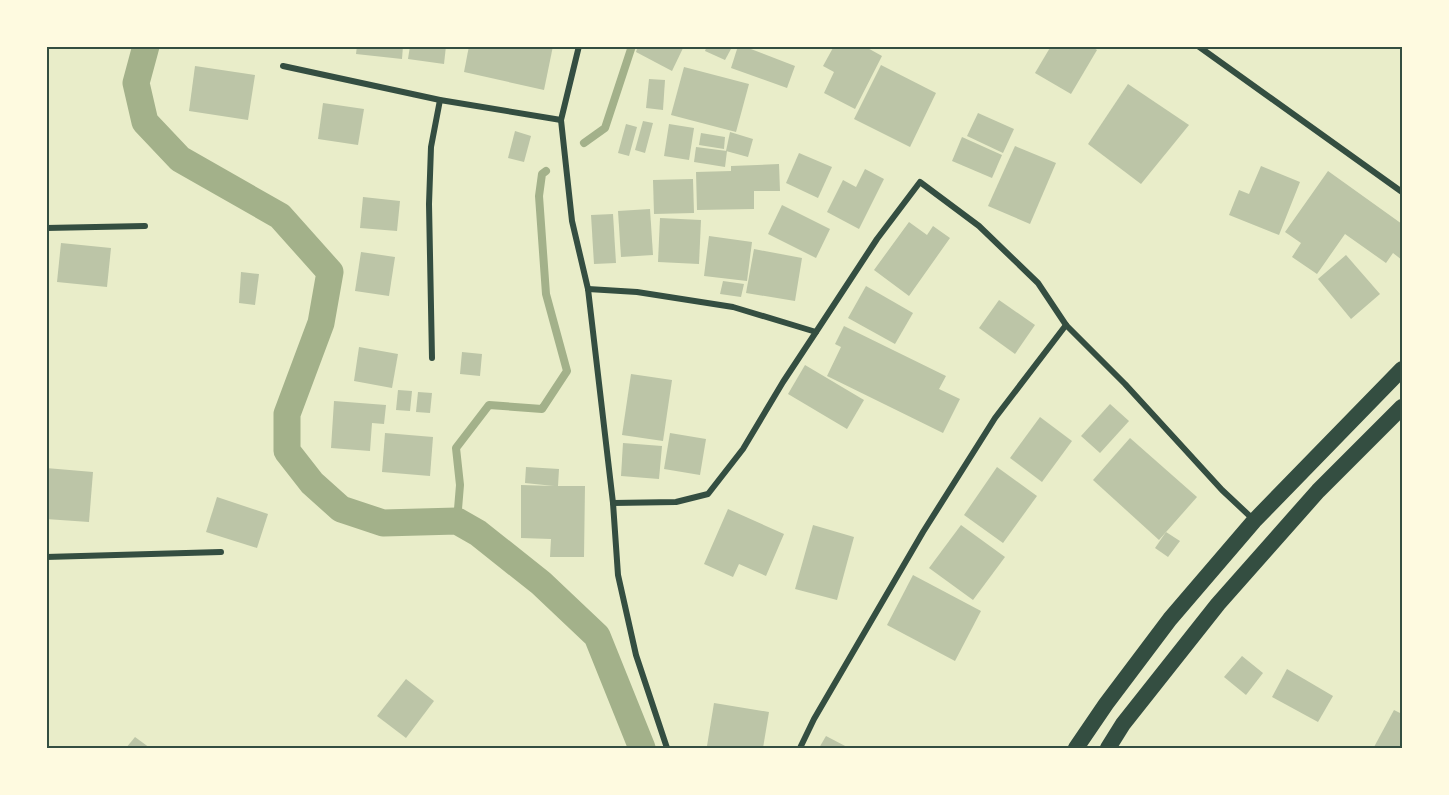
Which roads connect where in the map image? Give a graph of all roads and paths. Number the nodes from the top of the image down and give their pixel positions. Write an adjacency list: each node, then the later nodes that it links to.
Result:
1 (579, 46): 5 (street)
2 (1198, 46): 6 (street)
3 (283, 66): 4 (street)
4 (440, 100): 5 (street); 12 (street)
5 (561, 120): 9 (street)
6 (1402, 192)
7 (145, 226): 8 (street)
8 (46, 228)
9 (588, 289): 11 (street); 15 (street)
10 (1066, 325): 11 (street); 16 (street); 20 (street)
11 (816, 332): 15 (street)
12 (432, 358)
13 (1402, 369): 16 (highway)
14 (1402, 407): 22 (highway)
15 (613, 503): 19 (street)
16 (1254, 521): 21 (highway)
17 (220, 552): 18 (street)
18 (46, 557)
19 (667, 748)
20 (800, 748)
21 (1076, 748)
22 (1108, 748)

